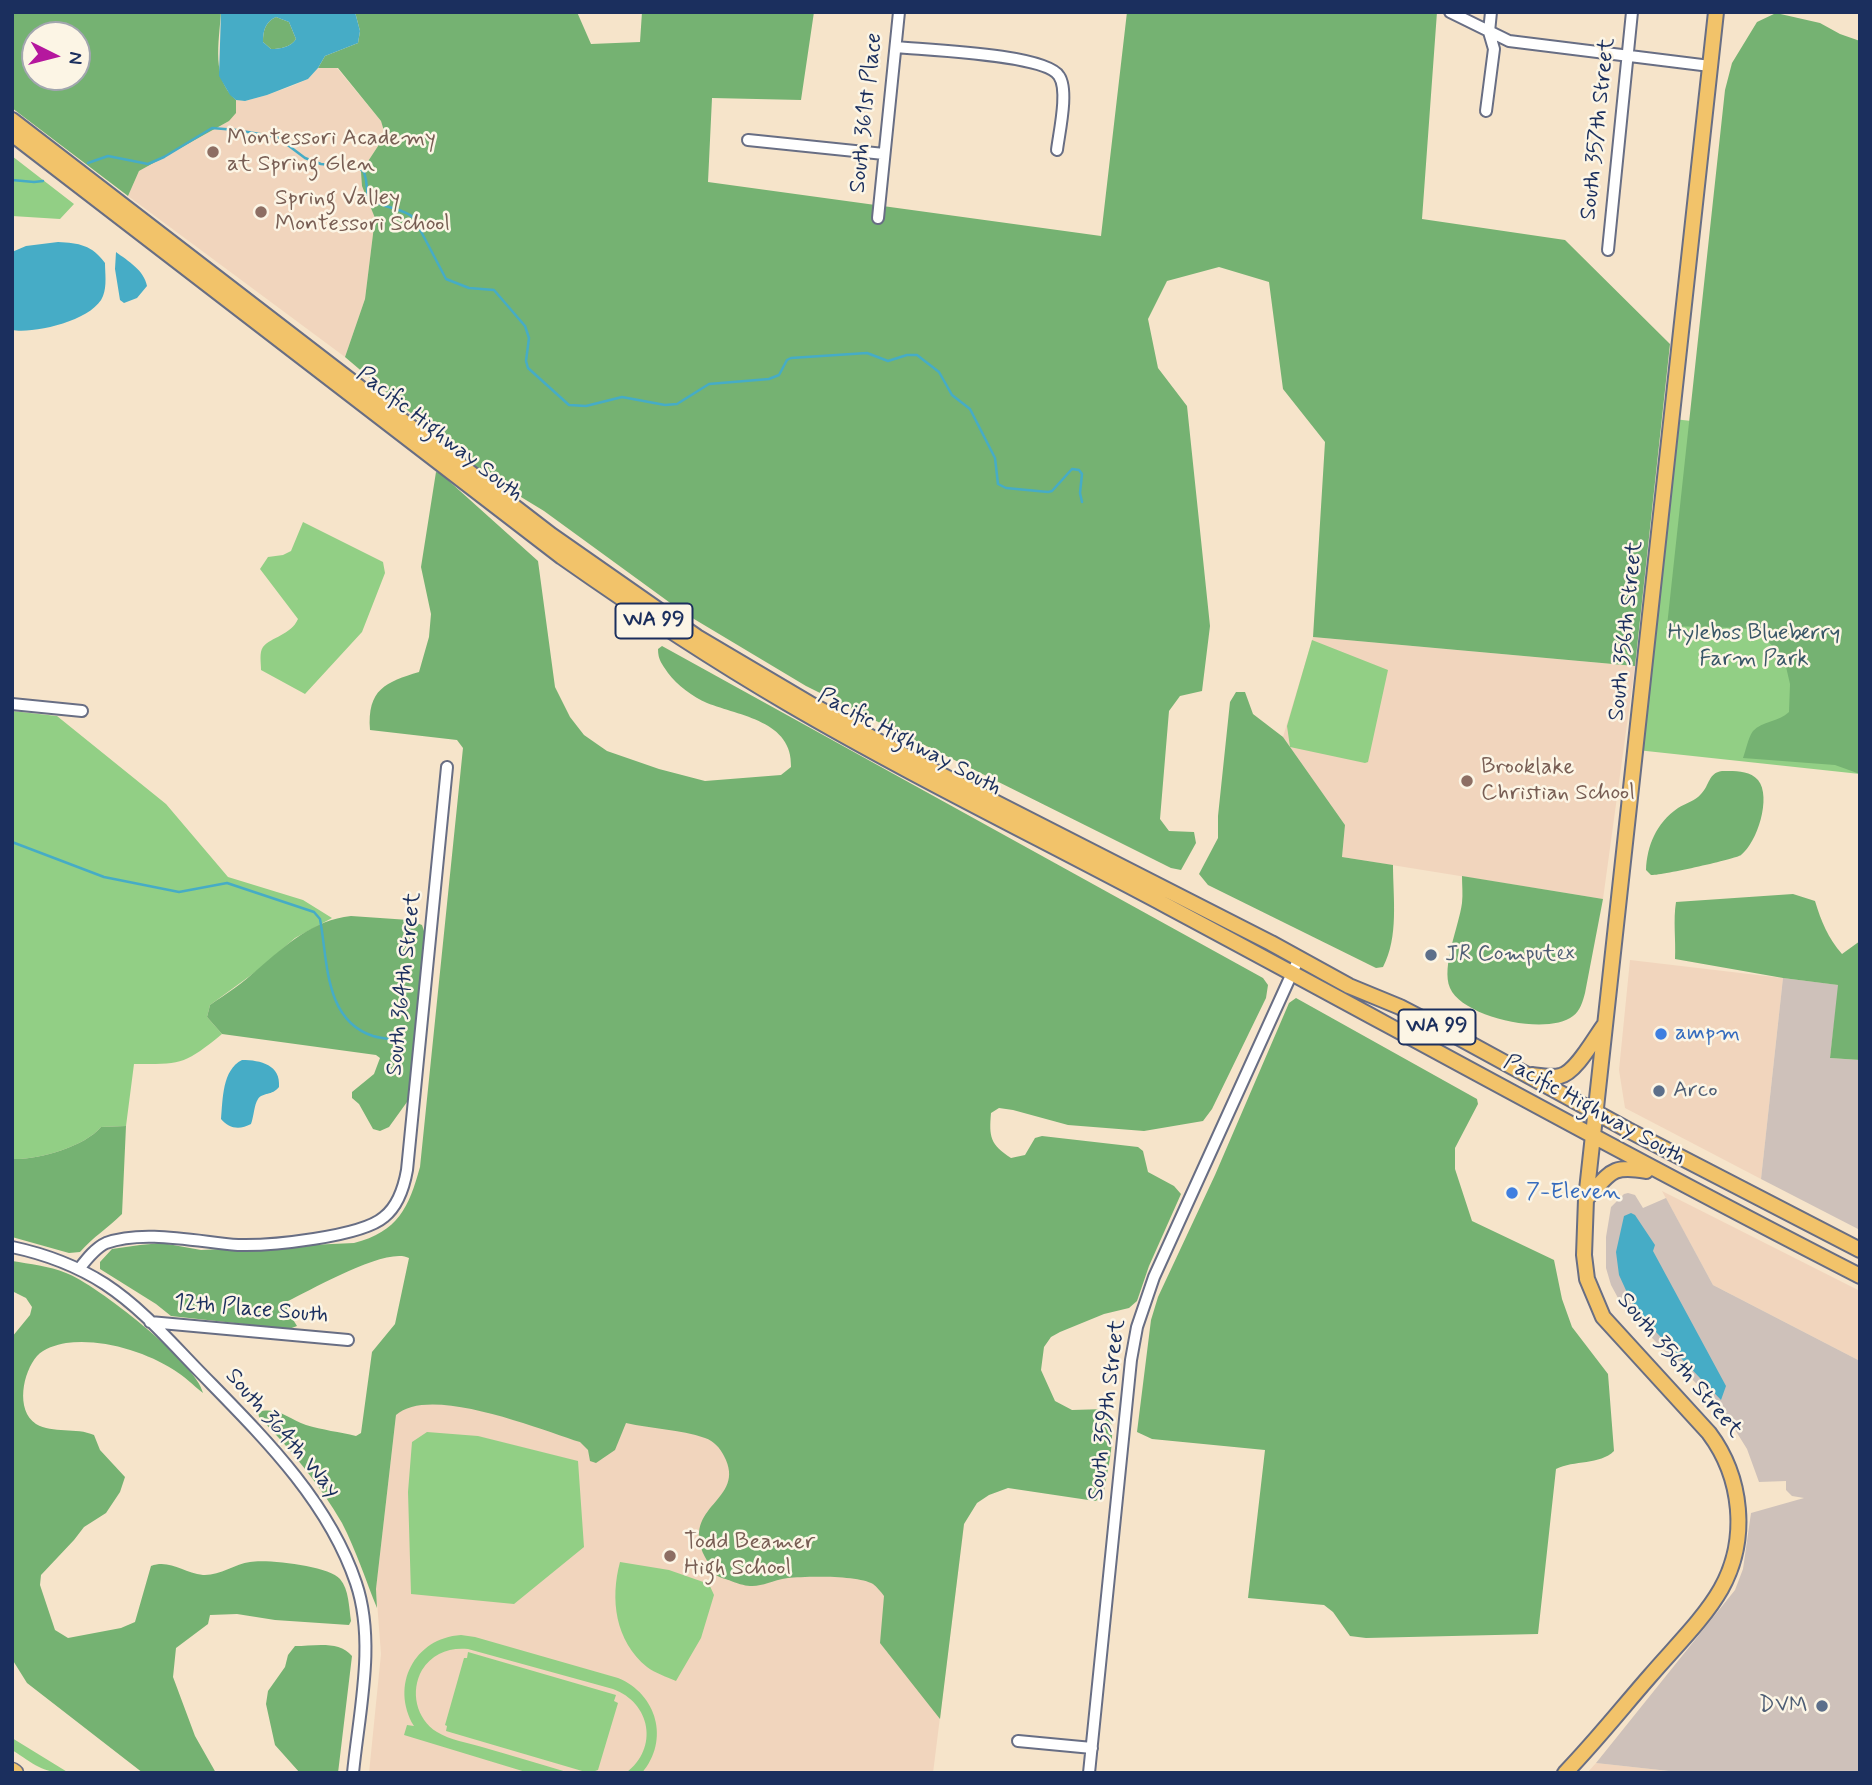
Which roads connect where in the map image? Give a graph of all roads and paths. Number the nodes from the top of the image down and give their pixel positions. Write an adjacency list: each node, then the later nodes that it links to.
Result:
1 (899, 12): 7 (street, South 361st Place)
2 (1450, 12): 6 (street)
3 (1491, 12): 6 (street)
4 (1632, 12): 8 (street, South 357th Street)
5 (1716, 12): 9 (main road, South 356th Street)
6 (1489, 32): 8 (street); 10 (street)
7 (896, 47): 14 (street); 15 (street, South 361st Place)
8 (1627, 55): 9 (street); 17 (street, South 357th Street)
9 (1710, 66): 23 (main road, South 356th Street)
10 (1486, 111)
11 (12, 120): 21 (main road, Pacific Highway South / WA 99)
12 (12, 134): 22 (main road, Pacific Highway South / WA 99)
13 (748, 140): 15 (street)
14 (1057, 150)
15 (884, 154): 16 (street, South 361st Place)
16 (878, 218)
17 (1608, 250)
18 (12, 704): 19 (street)
19 (82, 711)
20 (447, 767): 31 (street, South 364th Street)
21 (1298, 960): 22 (street, South 359th Street); 24 (main road, Pacific Highway South / WA 99)
22 (1292, 974): 26 (main road, Pacific Highway South / WA 99); 36 (street, South 359th Street)
23 (1606, 1023): 24 (main road); 25 (main road, South 356th Street)
24 (1522, 1073): 25 (main road, Pacific Highway South / WA 99)
25 (1598, 1112): 26 (main road, South 356th Street); 30 (main road, Pacific Highway South / WA 99)
26 (1594, 1137): 27 (main road, Pacific Highway South / WA 99); 28 (main road, South 356th Street)
27 (1662, 1174): 28 (main road); 32 (main road, Pacific Highway South / WA 99)
28 (1586, 1199): 39 (main road, South 356th Street)
29 (12, 1247): 31 (street, South 364th Way)
30 (1860, 1250)
31 (79, 1269): 33 (street, South 364th Way)
32 (1860, 1276)
33 (150, 1322): 34 (street, 12th Place South); 37 (street, South 364th Way)
34 (348, 1340)
35 (1018, 1741): 36 (street)
36 (1092, 1748): 38 (street, South 359th Street)
37 (353, 1773)
38 (1089, 1773)
39 (1565, 1773)

